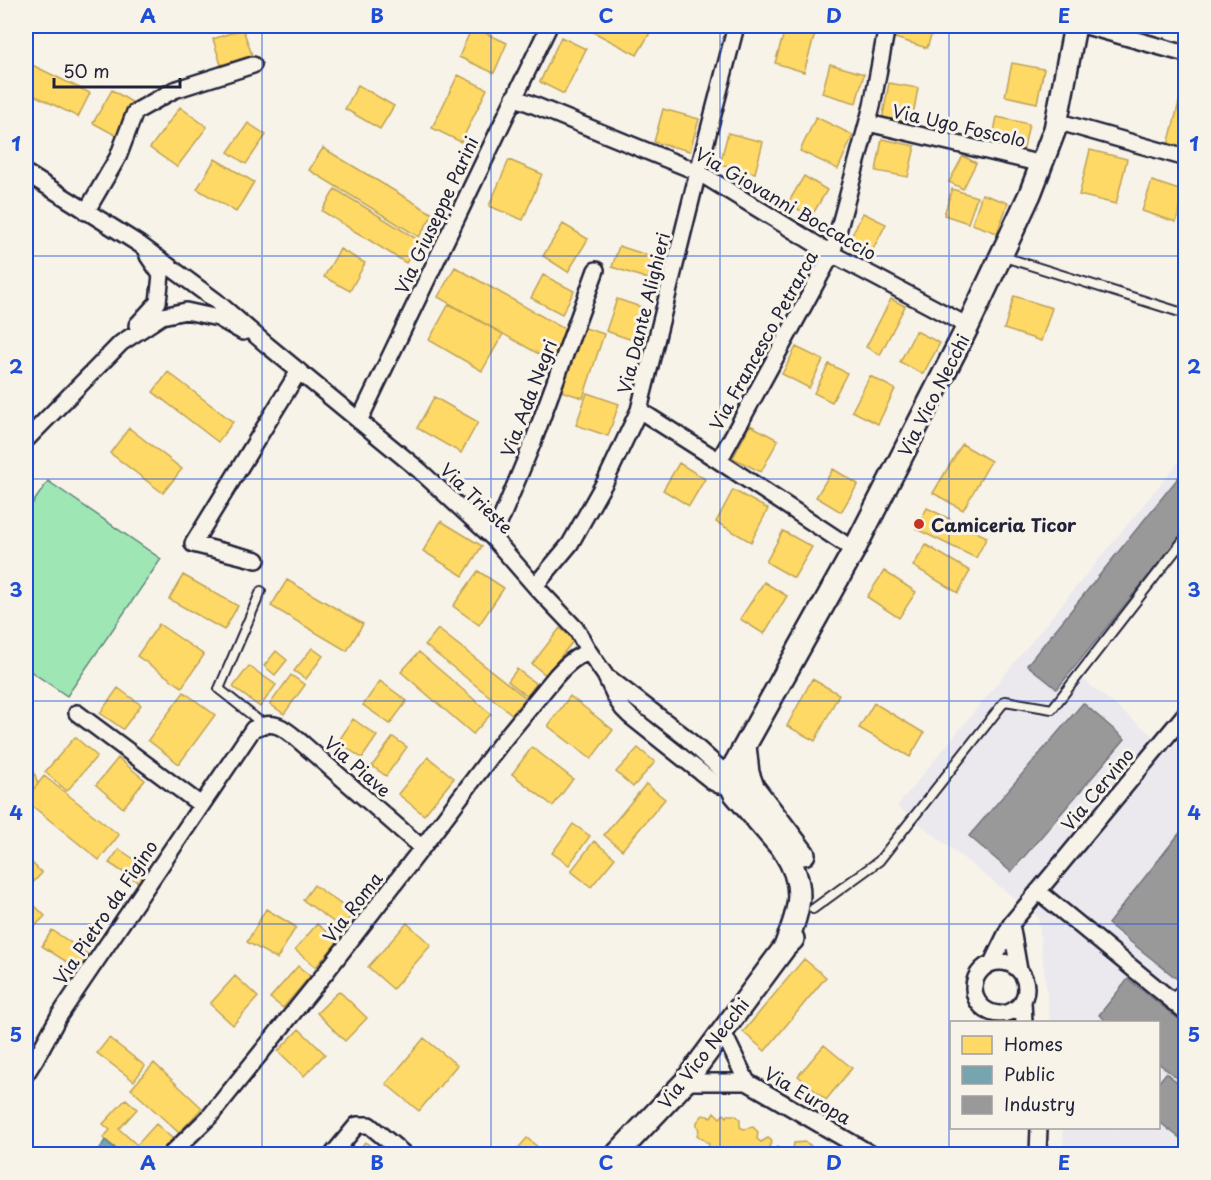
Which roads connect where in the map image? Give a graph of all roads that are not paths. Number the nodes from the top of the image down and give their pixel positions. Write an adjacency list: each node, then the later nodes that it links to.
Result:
1 (549, 26): 8 (street, Via Giuseppe Parini)
2 (735, 26): 13 (street, Via Dante Alighieri)
3 (887, 26): 10 (street, Via Francesco Petrarca)
4 (1075, 26): 9 (street, Via Vico Necchi)
5 (1086, 26): 6 (street)
6 (1185, 54)
7 (253, 65): 15 (street)
8 (514, 97): 13 (street, Via Giovanni Boccaccio); 26 (street, Via Giuseppe Parini)
9 (1056, 121): 11 (street); 12 (street, Via Vico Necchi)
10 (868, 123): 12 (street, Via Ugo Foscolo); 17 (street, Via Francesco Petrarca)
11 (1185, 158)
12 (1041, 164): 18 (street, Via Vico Necchi)
13 (698, 172): 17 (street, Via Giovanni Boccaccio); 25 (street, Via Dante Alighieri)
14 (26, 173): 15 (street)
15 (86, 212): 16 (street)
16 (139, 244): 22 (street); 23 (street)
17 (832, 254): 21 (street, Via Giovanni Boccaccio); 28 (street, Via Francesco Petrarca)
18 (1001, 256): 20 (lane); 21 (street, Via Vico Necchi)
19 (596, 270): 30 (street, Via Ada Negri)
20 (1185, 314)
21 (968, 326): 31 (street, Via Vico Necchi)
22 (120, 343): 23 (street); 27 (street)
23 (267, 345): 24 (street, Via Trieste)
24 (299, 371): 26 (street, Via Trieste); 32 (street)
25 (639, 410): 28 (street); 33 (street, Via Dante Alighieri)
26 (359, 421): 30 (street, Via Trieste)
27 (26, 440)
28 (719, 461): 31 (street)
29 (1185, 537): 45 (lane)
30 (493, 538): 33 (street, Via Trieste)
31 (854, 550): 39 (street, Via Vico Necchi)
32 (257, 560)
33 (535, 586): 35 (street, Via Trieste)
34 (261, 591): 38 (lane, Via Piave)
35 (597, 664): 40 (street, Via Trieste); 43 (street, Via Roma)
36 (1185, 712): 44 (street, Via Cervino)
37 (77, 713): 41 (street)
38 (263, 724): 41 (street); 43 (street, Via Piave)
39 (746, 753): 40 (street, Via Vico Necchi); 42 (street)
40 (732, 782): 42 (street); 47 (street, Via Vico Necchi)
41 (201, 805): 56 (street, Via Pietro da Figino)
42 (782, 824): 45 (street)
43 (422, 848): 61 (street, Via Roma)
44 (1038, 891): 46 (street, Via Cervino); 52 (street)
45 (813, 909): 47 (street, Via Vico Necchi)
46 (1011, 924): 48 (street, Via Cervino); 49 (street)
47 (784, 947): 55 (street, Via Vico Necchi)
48 (992, 963): 49 (street); 53 (street, Via Cervino)
49 (1018, 970): 51 (street)
50 (1185, 989): 52 (street)
51 (1023, 1001): 53 (street, Via Cervino); 54 (street)
52 (1180, 1007)
53 (1001, 1018)
54 (1024, 1021)
55 (722, 1030): 57 (street, Via Vico Necchi); 58 (street)
56 (26, 1074)
57 (686, 1082): 58 (street, Via Europa); 64 (street, Via Vico Necchi)
58 (747, 1082): 65 (street, Via Europa)
59 (1039, 1129): 60 (street)
60 (1038, 1154)
61 (171, 1155)
62 (333, 1155): 63 (street)
63 (404, 1155)
64 (617, 1155)
65 (871, 1155)

